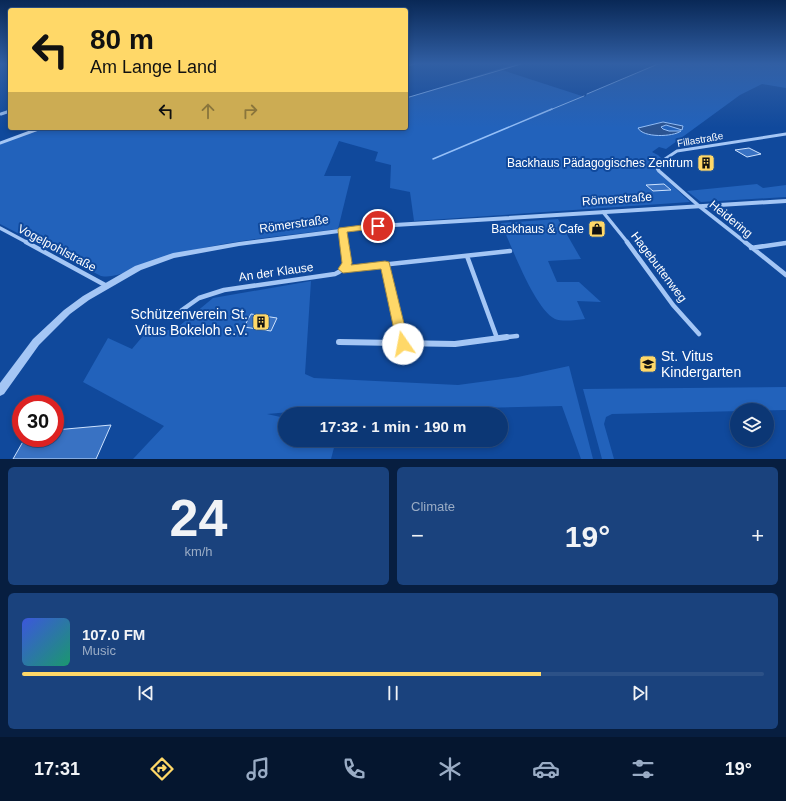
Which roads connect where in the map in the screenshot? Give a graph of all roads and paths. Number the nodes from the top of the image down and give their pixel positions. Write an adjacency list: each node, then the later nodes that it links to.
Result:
1 (36, 130): 3 (street)
2 (786, 134): 5 (street, Fillastraße)
3 (0, 143)
4 (786, 200): 5 (street, Römerstraße)
5 (699, 206): 6 (street, Römerstraße); 10 (street, Heidering)
6 (603, 212): 8 (street, Römerstraße); 18 (street, Hagebuttenweg)
7 (1, 229): 16 (street, Vogelpohlstraße)
8 (343, 230): 14 (street); 16 (street, Römerstraße)
9 (786, 244): 10 (street, Heidering)
10 (751, 248): 15 (street, Heidering)
11 (510, 251): 12 (street, An der Klause)
12 (467, 256): 13 (street, An der Klause); 20 (street)
13 (385, 265): 14 (street, An der Klause); 22 (street)
14 (343, 269): 17 (street, An der Klause)
15 (786, 275)
16 (105, 285): 23 (street, Römerstraße)
17 (175, 314)
18 (699, 334)
19 (517, 336): 20 (street)
20 (496, 338): 22 (street)
21 (339, 342): 22 (street)
22 (403, 344)
23 (0, 391)

